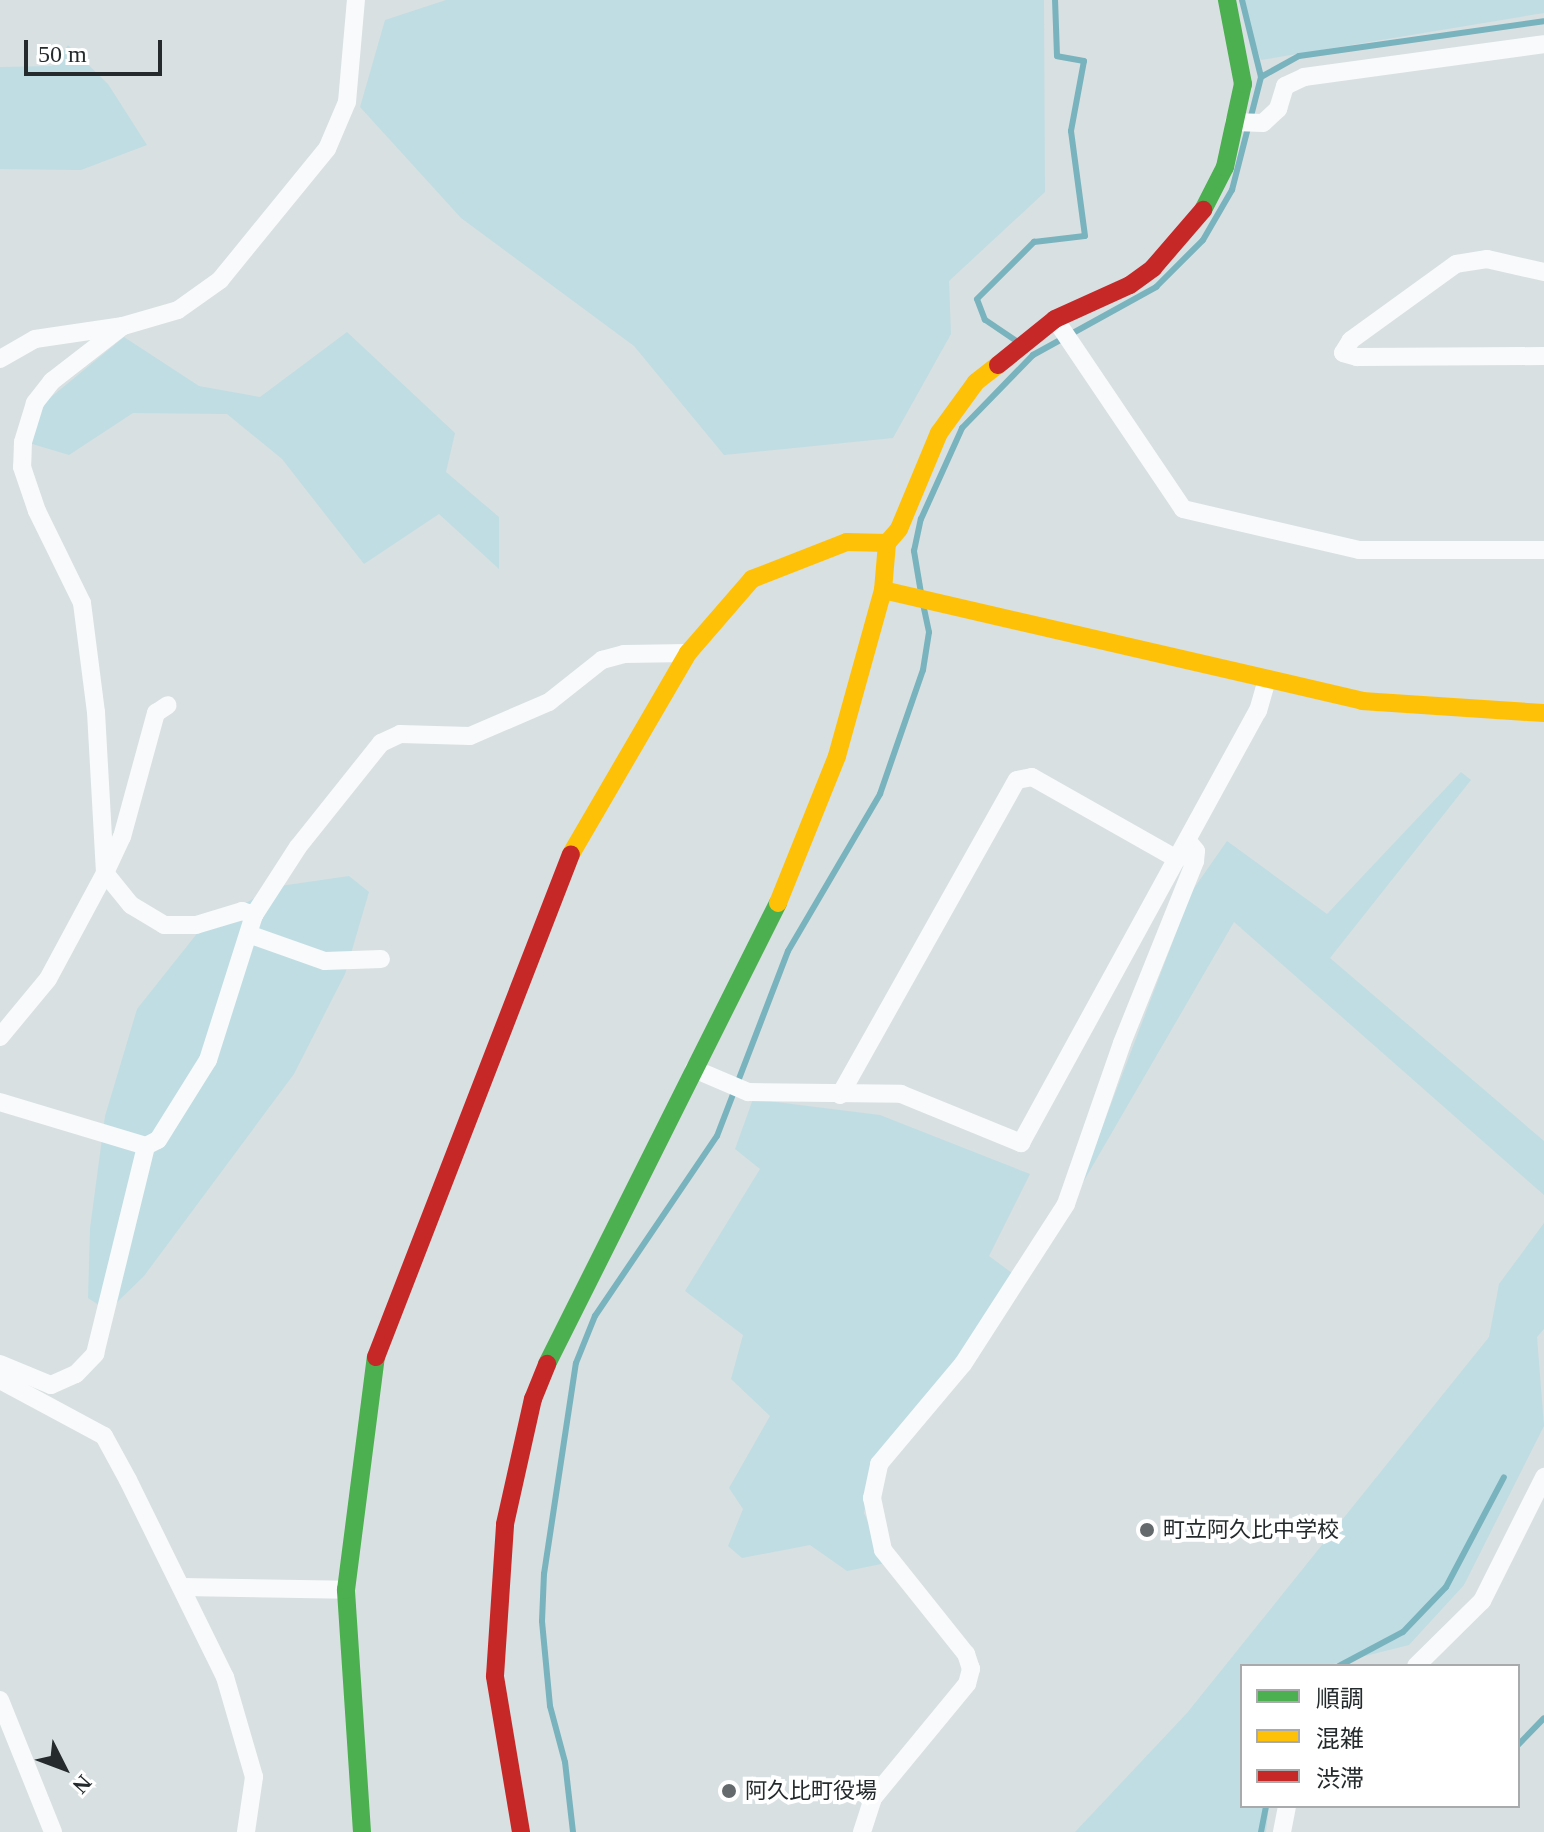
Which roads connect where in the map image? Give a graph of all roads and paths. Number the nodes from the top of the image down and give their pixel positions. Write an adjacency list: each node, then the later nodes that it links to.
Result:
1 (356, 0): 7 (street)
2 (1227, 0): 4 (street)
3 (1544, 44): 4 (street)
4 (1245, 123): 6 (street)
5 (1544, 272): 8 (street)
6 (1055, 319): 10 (street); 11 (street)
7 (123, 326): 9 (street); 19 (street)
8 (1544, 356)
9 (0, 359)
10 (887, 543): 12 (street); 13 (street)
11 (1544, 550)
12 (883, 590): 14 (street); 24 (street)
13 (688, 653): 20 (street); 32 (street)
14 (1267, 680): 16 (street); 17 (street)
15 (168, 705): 19 (street)
16 (1544, 713)
17 (1188, 841): 18 (street); 41 (street)
18 (1177, 859): 25 (street); 25 (street)
19 (105, 873): 20 (street); 23 (street)
20 (254, 915): 21 (street)
21 (251, 935): 22 (street); 27 (street)
22 (381, 959)
23 (0, 1037)
24 (694, 1069): 25 (street); 40 (street)
25 (840, 1095)
26 (0, 1102): 27 (street)
27 (146, 1146): 28 (street)
28 (0, 1364)
29 (0, 1380): 31 (street)
30 (1544, 1477): 33 (street)
31 (182, 1587): 32 (street); 38 (street)
32 (346, 1590): 39 (street)
33 (1418, 1664)
34 (0, 1700): 35 (street)
35 (8, 1743): 37 (street)
36 (1287, 1808): 42 (street)
37 (53, 1832)
38 (246, 1832)
39 (362, 1832)
40 (521, 1832)
41 (862, 1832)
42 (1282, 1832)

